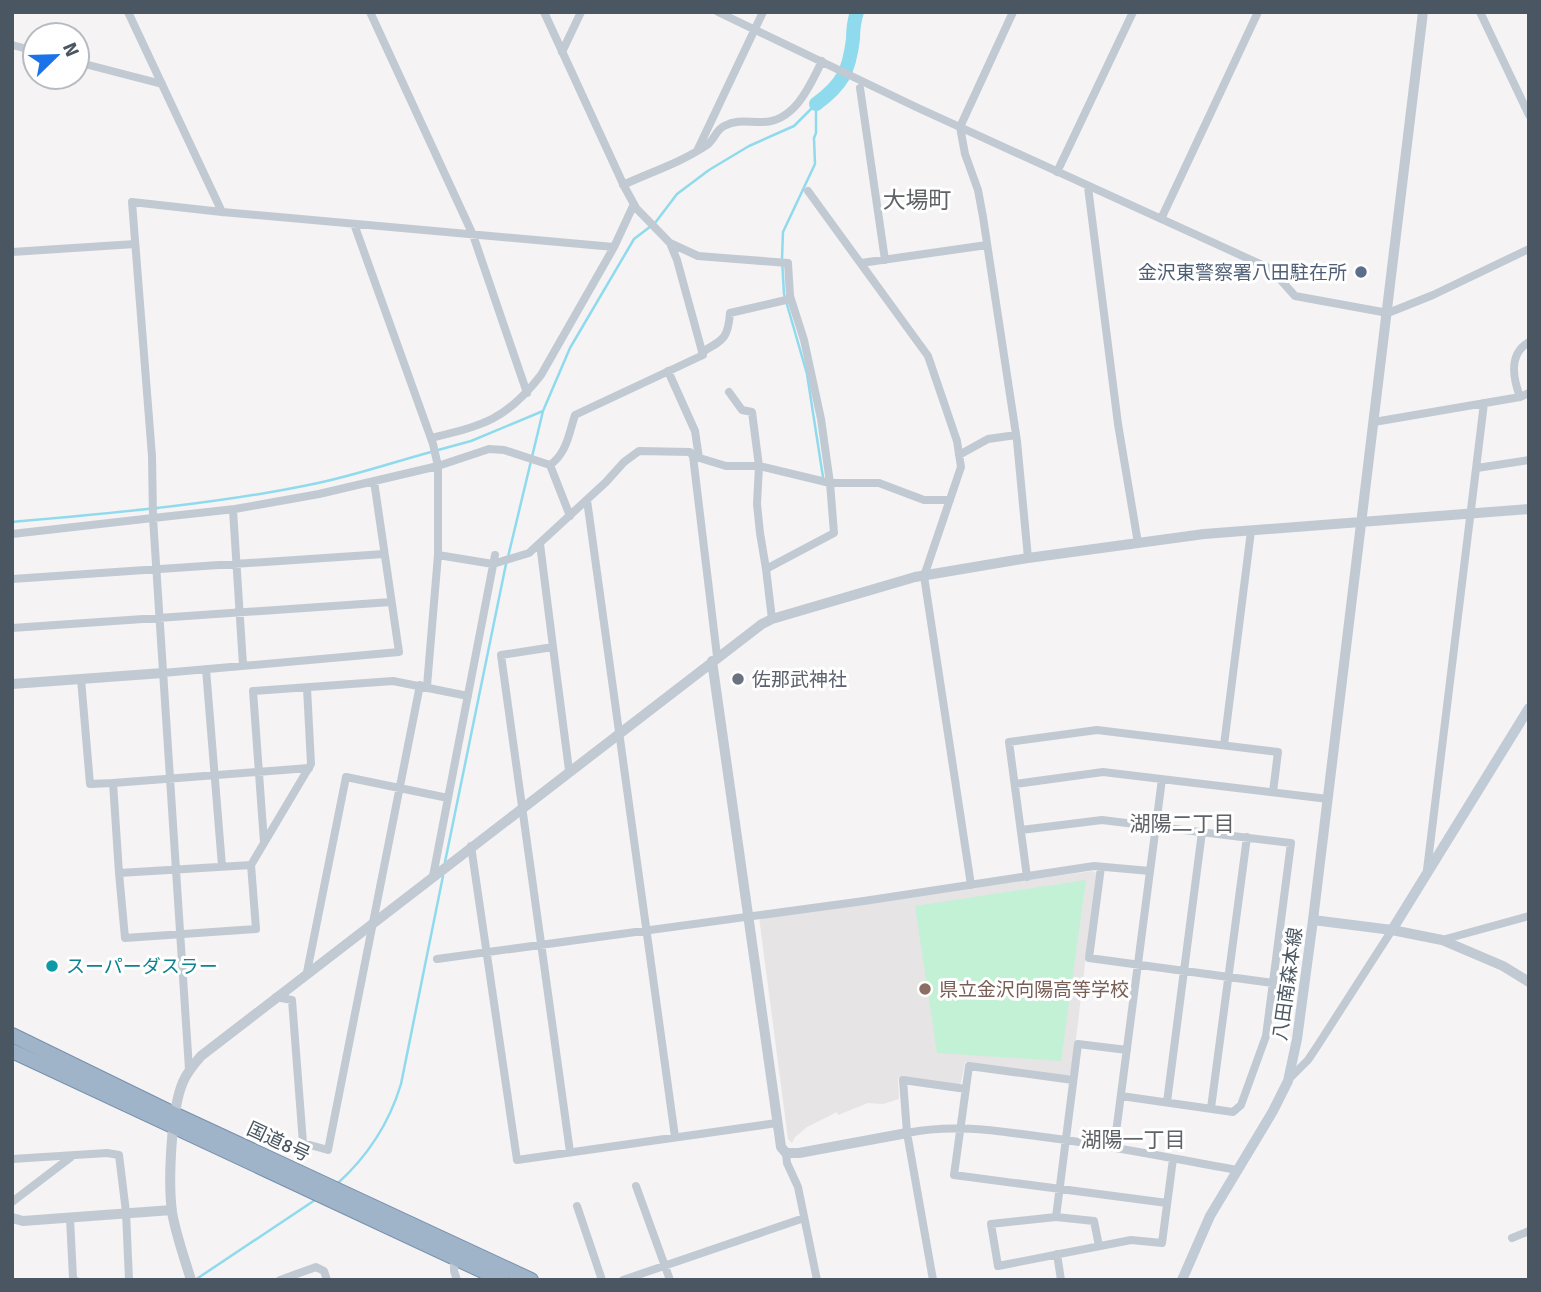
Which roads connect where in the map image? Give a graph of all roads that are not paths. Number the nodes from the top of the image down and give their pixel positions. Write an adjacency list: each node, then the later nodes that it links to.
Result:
1 (128, 12): 17 (street)
2 (370, 12): 29 (street)
3 (544, 12): 13 (street)
4 (581, 12): 13 (street)
5 (718, 12): 12 (street)
6 (763, 12): 12 (street)
7 (1013, 12): 19 (street)
8 (1133, 12): 21 (street)
9 (1258, 12): 27 (street)
10 (1423, 12): 39 (street)
11 (1480, 12): 18 (street)
12 (755, 29): 14 (street); 20 (street)
13 (562, 52): 22 (street)
14 (824, 62): 16 (street); 20 (street)
15 (91, 66): 17 (street)
16 (860, 83): 19 (street); 36 (street)
17 (162, 85): 26 (street)
18 (1529, 115)
19 (960, 127): 21 (street); 32 (street)
20 (697, 151): 22 (street)
21 (1056, 172): 23 (street)
22 (623, 185): 25 (street)
23 (1088, 187): 27 (street); 69 (street)
24 (808, 191): 37 (street)
25 (636, 207): 30 (street); 33 (street)
26 (222, 212): 28 (street); 31 (street)
27 (1161, 219): 39 (street)
28 (354, 224): 29 (street); 49 (street)
29 (473, 235): 33 (street); 44 (street)
30 (669, 242): 38 (street); 41 (street)
31 (135, 244): 35 (street); 64 (street)
32 (987, 245): 36 (street); 48 (street)
33 (614, 247): 44 (street)
34 (1529, 249): 39 (street)
35 (12, 252)
36 (885, 260): 37 (street)
37 (861, 263): 50 (street)
38 (787, 299): 41 (street); 58 (street)
39 (1388, 313): 47 (street)
40 (1529, 342): 45 (street)
41 (702, 352): 42 (street)
42 (668, 371): 51 (street); 54 (street)
43 (729, 392): 55 (street)
44 (527, 393): 49 (street)
45 (1525, 395): 46 (street)
46 (1484, 403): 47 (street); 56 (street)
47 (1374, 422): 66 (street)
48 (1016, 435): 50 (street); 73 (street)
49 (432, 441): 53 (street)
50 (959, 455): 60 (street)
51 (696, 457): 55 (street); 59 (street); 86 (street)
52 (1529, 460): 56 (street)
53 (437, 464): 54 (street); 57 (street); 72 (street)
54 (548, 464): 65 (street)
55 (759, 466): 58 (street); 76 (street)
56 (1476, 468): 63 (street)
57 (373, 481): 61 (street); 71 (street)
58 (830, 483): 60 (street); 76 (street)
59 (587, 500): 65 (street); 96 (street)
60 (950, 500): 78 (street)
61 (233, 509): 64 (street); 75 (street)
62 (1529, 509): 63 (street)
63 (1471, 513): 66 (street); 123 (street)
64 (153, 516): 68 (street); 77 (street)
65 (570, 516): 70 (street)
66 (1362, 523): 67 (street); 109 (street)
67 (1251, 531): 69 (street); 97 (street)
68 (12, 534)
69 (1138, 543): 73 (street)
70 (540, 544): 74 (street); 85 (street)
71 (384, 554): 75 (street); 80 (street)
72 (438, 555): 74 (street); 92 (street)
73 (1028, 558): 78 (street)
74 (495, 560): 94 (street)
75 (236, 565): 77 (street); 81 (street)
76 (766, 569): 83 (street)
77 (157, 570): 79 (street); 82 (street)
78 (924, 576): 83 (street); 126 (street)
79 (12, 579)
80 (391, 602): 81 (street); 87 (street)
81 (239, 612): 82 (street); 87 (street)
82 (160, 618): 84 (street); 89 (street)
83 (772, 619): 86 (street)
84 (12, 628)
85 (553, 647): 99 (street); 110 (street)
86 (715, 658): 96 (street); 127 (street)
87 (243, 665): 88 (street)
88 (206, 669): 89 (street); 101 (street)
89 (163, 673): 90 (street); 102 (street)
90 (80, 679): 91 (street); 104 (street)
91 (12, 684)
92 (424, 686): 93 (street); 94 (street); 106 (street)
93 (307, 688): 98 (street); 100 (street)
94 (468, 696): 108 (street)
95 (1529, 708): 123 (main road)
96 (620, 732): 99 (street); 131 (street)
97 (1224, 745): 105 (street); 107 (street)
98 (309, 768): 100 (street); 115 (street)
99 (569, 770): 110 (street)
100 (259, 771): 101 (street); 115 (street)
101 (215, 774): 102 (street); 118 (street)
102 (170, 778): 104 (street); 120 (street)
103 (1161, 779): 105 (street); 107 (street); 111 (street)
104 (114, 783): 122 (street)
105 (1015, 784): 112 (street)
106 (400, 787): 108 (street); 130 (street); 140 (street)
107 (1273, 792): 109 (street)
108 (448, 798): 124 (street)
109 (1328, 799): 129 (street)
110 (521, 808): 116 (street); 135 (street)
111 (1156, 826): 112 (street); 113 (street); 121 (street)
112 (1021, 830): 125 (street)
113 (1202, 832): 114 (street); 139 (street)
114 (1247, 837): 141 (street); 143 (street)
115 (264, 843): 117 (street)
116 (471, 846): 124 (street); 136 (street)
117 (251, 864): 118 (street); 133 (street)
118 (222, 866): 120 (street)
119 (1101, 867): 121 (street); 125 (street); 138 (street)
120 (177, 868): 122 (street); 133 (street)
121 (1150, 871): 138 (street)
122 (118, 873): 133 (street)
123 (1427, 873): 132 (main road)
124 (434, 875): 130 (street)
125 (1027, 877): 126 (street)
126 (971, 885): 127 (street)
127 (748, 916): 131 (street); 156 (street)
128 (1529, 916): 134 (street)
129 (1313, 920): 132 (main road, 八田南森本線); 150 (main road, 八田南森本線)
130 (373, 922): 140 (street); 144 (street)
131 (646, 930): 135 (street); 159 (street)
132 (1392, 930): 134 (street); 150 (street)
133 (181, 934): 148 (street)
134 (1442, 940): 142 (street)
135 (541, 945): 136 (street); 162 (street)
136 (486, 952): 137 (street); 162 (street)
137 (437, 959)
138 (1138, 965): 139 (street); 146 (street)
139 (1184, 971): 141 (street); 153 (street)
140 (307, 972): 144 (street)
141 (1228, 977): 143 (street); 154 (street)
142 (1529, 982)
143 (1272, 983): 154 (street)
144 (276, 997): 148 (street)
145 (12, 1035): 155 (highway, 国道8号)
146 (1127, 1050): 149 (street); 152 (street)
147 (12, 1051): 155 (highway, 国道8号)
148 (189, 1069): 155 (street)
149 (1073, 1080): 151 (street); 160 (street)
150 (1287, 1081): 167 (main road, 八田南森本線)
151 (966, 1089): 157 (street); 158 (street)
152 (1121, 1096): 153 (street); 161 (street)
153 (1167, 1102): 154 (street)
154 (1211, 1108)
155 (175, 1120): 170 (highway, 国道8号); 174 (street)
156 (776, 1123): 159 (street); 163 (street)
157 (961, 1127): 158 (street); 160 (street); 169 (street)
158 (907, 1133): 163 (street); 198 (street)
159 (675, 1138): 162 (street)
160 (1066, 1140): 161 (street); 169 (street)
161 (1114, 1148): 165 (street)
162 (570, 1152)
163 (786, 1153): 179 (street)
164 (72, 1156): 166 (street); 171 (street); 175 (street)
165 (1173, 1158): 167 (street); 172 (street)
166 (12, 1159)
167 (1237, 1170): 200 (main road, 八田南森本線)
168 (636, 1186): 185 (street)
169 (1060, 1189): 172 (street); 176 (street)
170 (340, 1198): 184 (highway, 国道8号); 193 (highway, 国道8号)
171 (12, 1202)
172 (1167, 1203): 182 (street)
173 (577, 1206): 194 (street)
174 (172, 1210): 175 (street); 188 (street)
175 (126, 1212): 178 (street); 187 (street)
176 (1056, 1217): 182 (street); 183 (street)
177 (12, 1218): 178 (street)
178 (70, 1218): 186 (street)
179 (804, 1218): 185 (street); 197 (street)
180 (1529, 1231): 181 (street)
181 (1511, 1238)
182 (1099, 1246): 183 (street)
183 (1057, 1254): 199 (street)
184 (454, 1258): 191 (street); 192 (highway, 国道8号)
185 (665, 1265): 195 (street); 196 (street)
186 (75, 1280)
187 (129, 1280)
188 (191, 1280)
189 (280, 1280): 190 (street)
190 (327, 1280)
191 (457, 1280)
192 (502, 1280)
193 (531, 1280)
194 (602, 1280)
195 (623, 1280)
196 (670, 1280)
197 (817, 1280)
198 (933, 1280)
199 (1061, 1280)
200 (1182, 1280)

